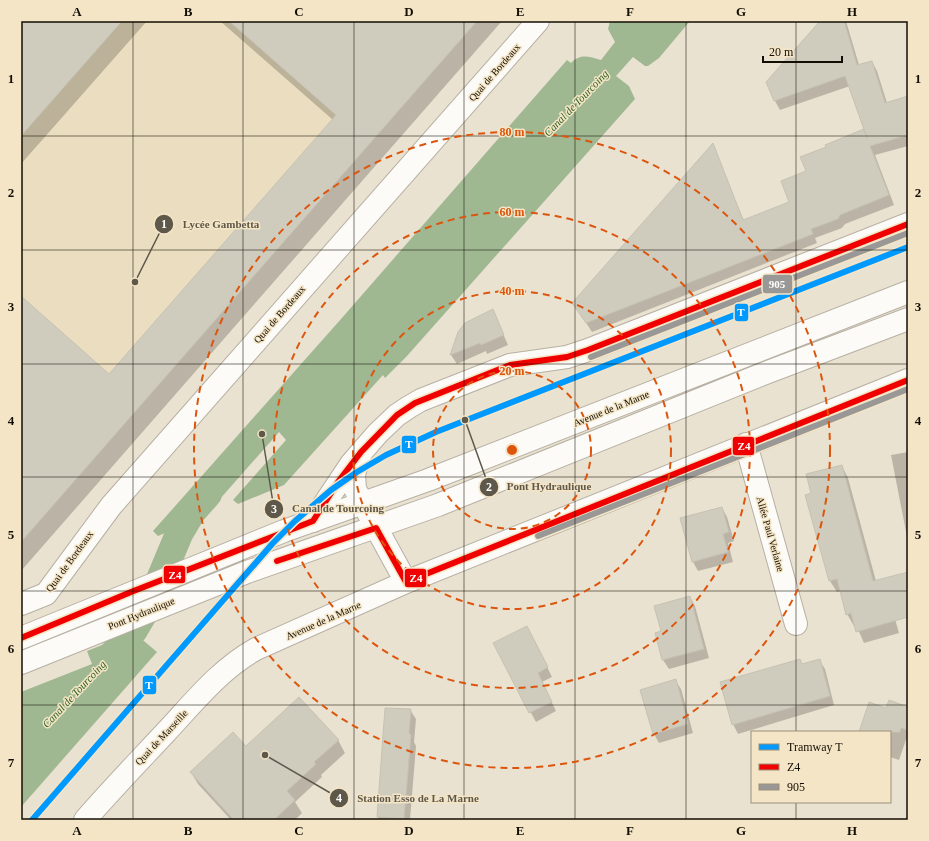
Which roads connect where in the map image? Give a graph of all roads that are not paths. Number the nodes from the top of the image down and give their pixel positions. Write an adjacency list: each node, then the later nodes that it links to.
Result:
1 (538, 21): 12 (main road, Quai de Bordeaux)
2 (908, 224): 7 (main road)
3 (908, 292): 8 (main road, Avenue de la Marne)
4 (908, 319): 10 (main road)
5 (908, 380): 6 (main road, Avenue de la Marne)
6 (746, 444): 11 (main road, Avenue de la Marne); 13 (main road, Allée Paul Verlaine)
7 (361, 452): 8 (main road); 9 (main road)
8 (363, 504): 9 (main road, Avenue de la Marne); 10 (main road)
9 (313, 521): 14 (main road, Avenue de la Marne)
10 (376, 528): 11 (main road); 16 (main road, Pont Hydraulique)
11 (406, 582): 15 (main road, Avenue de la Marne)
12 (21, 604)
13 (796, 624)
14 (21, 638)
15 (241, 658): 17 (main road, Quai de Marseille)
16 (21, 663)
17 (85, 820)

